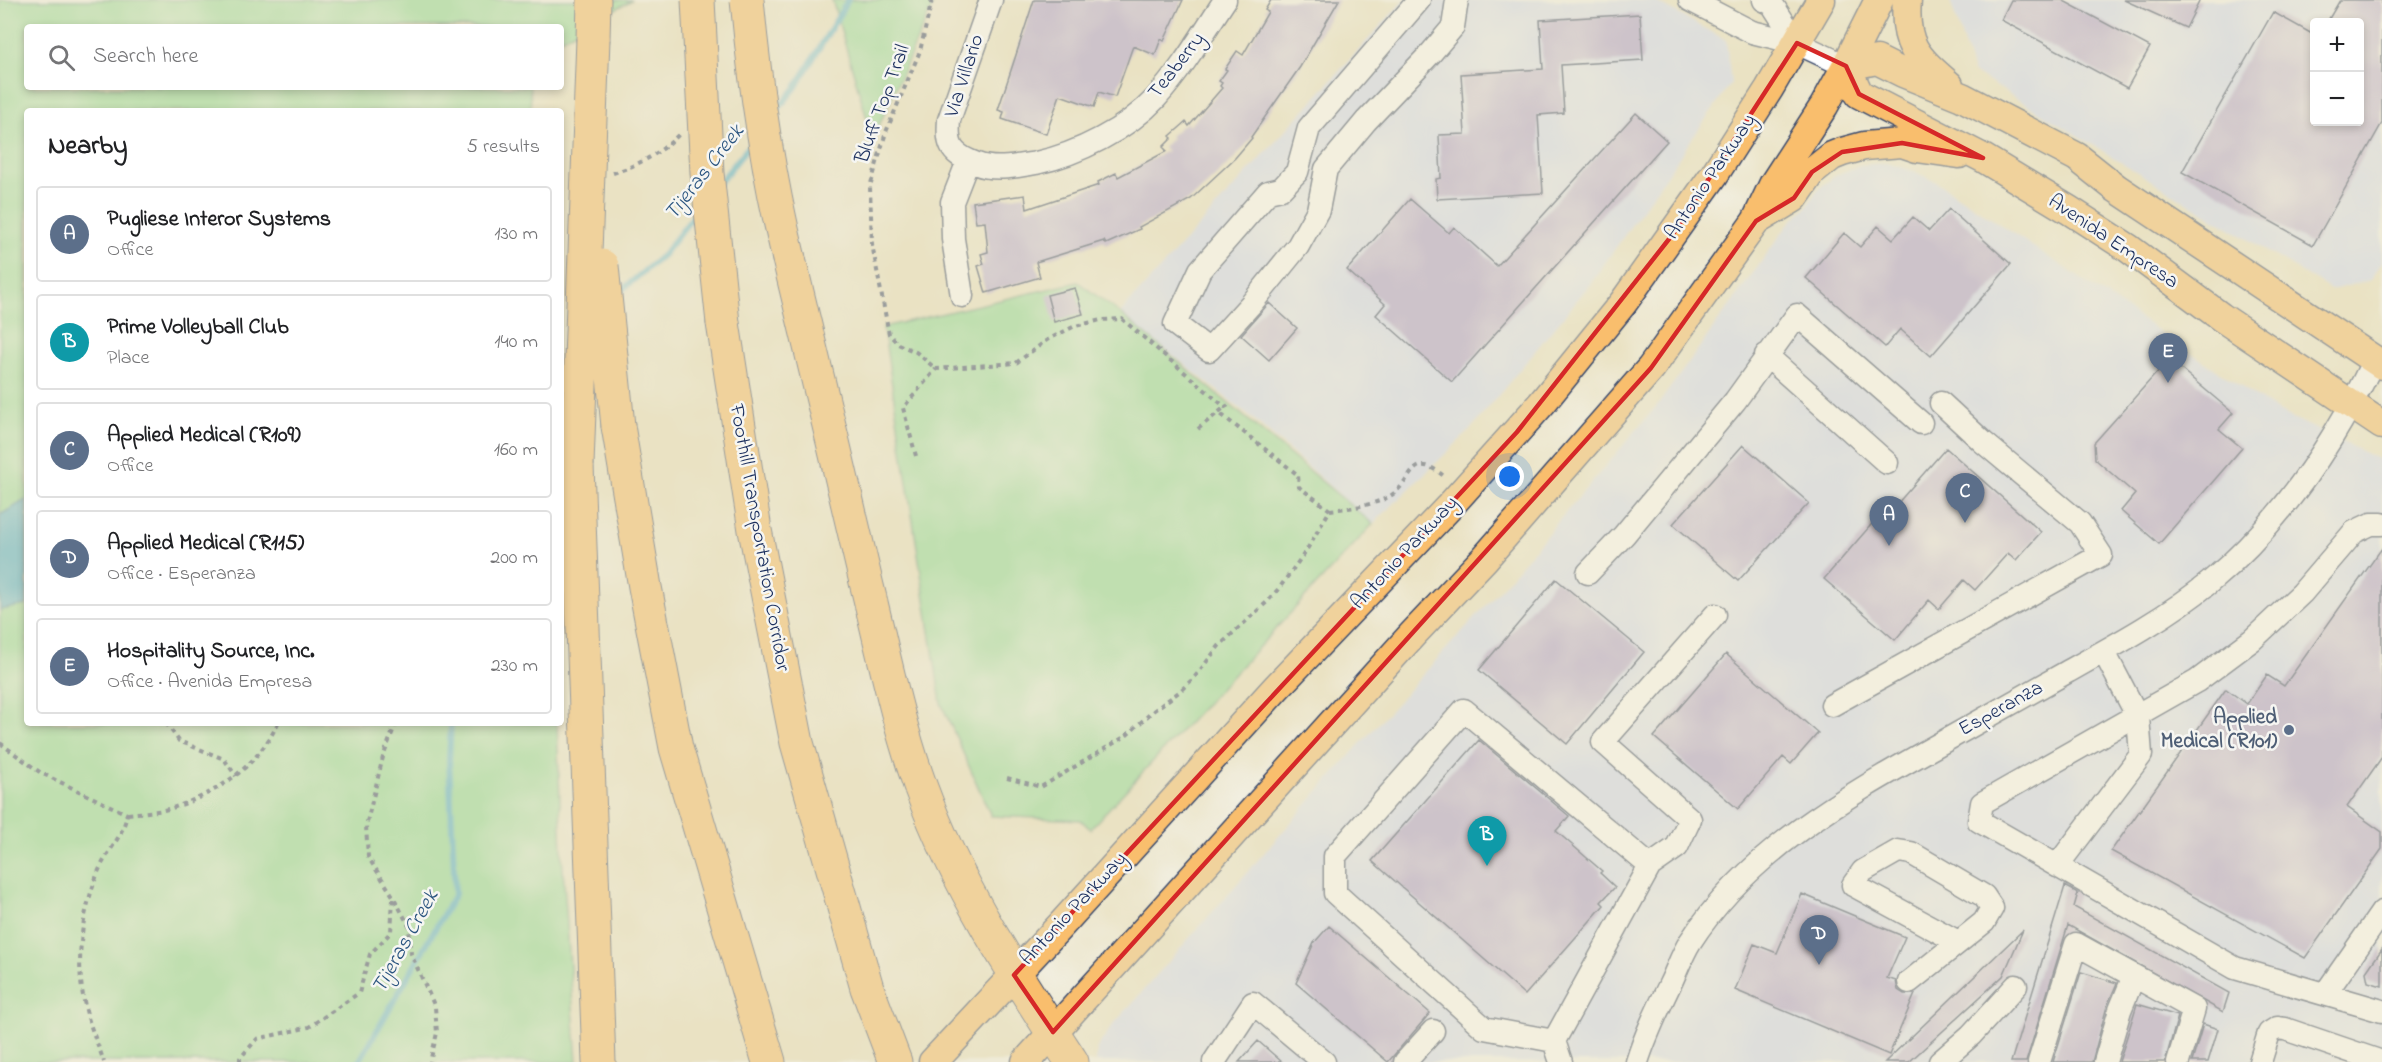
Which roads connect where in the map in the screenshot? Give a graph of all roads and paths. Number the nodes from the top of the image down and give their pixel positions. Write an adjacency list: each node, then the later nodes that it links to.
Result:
1 (594, 0): 14 (highway)
2 (698, 0): 71 (highway, Foothill Transportation Corridor, bridge)
3 (747, 0): 55 (highway, bridge)
4 (932, 0): 24 (path, Bluff Top Trail)
5 (991, 0): 18 (street, Via Villario)
6 (1225, 0): 18 (street, Teaberry)
7 (1419, 0): 8 (street)
8 (1457, 0)
9 (1690, 0): 15 (street)
10 (1764, 0): 15 (street)
11 (1821, 0): 15 (main road, Antonio Parkway)
12 (1879, 0): 16 (main road)
13 (1907, 0): 17 (main road)
14 (593, 39): 69 (highway, bridge); 70 (highway, bridge)
15 (1797, 43): 16 (street); 35 (main road, Antonio Parkway)
16 (1846, 66): 17 (main road); 19 (main road, Avenida Empresa); 20 (main road)
17 (1962, 97): 23 (main road)
18 (961, 156): 21 (street, Via Villario)
19 (1983, 158): 20 (main road); 27 (main road, Avenida Empresa)
20 (1756, 221): 62 (main road)
21 (962, 296)
22 (1767, 355): 30 (street); 34 (street); 38 (street)
23 (2379, 357): 27 (street, Esperanza)
24 (936, 369): 28 (path); 33 (path)
25 (1232, 403): 28 (path)
26 (1941, 403): 41 (street)
27 (2353, 405): 31 (main road, Avenida Empresa); 40 (street, Esperanza)
28 (1225, 407): 29 (path)
29 (1218, 412): 32 (path); 36 (path)
30 (1921, 423)
31 (2382, 425)
32 (1198, 429)
33 (916, 456)
34 (1887, 463)
35 (1462, 492): 36 (path); 55 (main road, Antonio Parkway)
36 (1330, 510): 48 (path)
37 (2382, 524): 42 (street)
38 (1588, 573)
39 (1715, 615): 50 (street)
40 (2104, 651): 42 (street); 77 (street, Esperanza)
41 (1832, 705)
42 (2138, 717): 51 (street); 51 (street)
43 (168, 726): 47 (path)
44 (276, 726): 47 (path)
45 (395, 726): 52 (path)
46 (0, 743): 49 (path)
47 (236, 776): 49 (path)
48 (1007, 778)
49 (128, 814): 66 (path)
50 (1650, 866): 64 (street); 64 (street)
51 (2057, 866): 59 (street)
52 (393, 896): 67 (path); 68 (path)
53 (2382, 912): 59 (street)
54 (1958, 942): 54 (street); 57 (street)
55 (1014, 975): 62 (highway); 65 (main road, Antonio Parkway)
56 (2134, 976): 80 (street); 81 (street); 82 (street)
57 (1909, 982)
58 (2016, 986): 63 (street)
59 (2325, 994): 60 (street)
60 (2382, 1011)
61 (1433, 1031): 76 (street)
62 (1053, 1032): 72 (main road); 73 (highway)
63 (1971, 1035): 78 (street); 79 (street)
64 (1558, 1052)
65 (941, 1053)
66 (105, 1062)
67 (240, 1062)
68 (430, 1062)
69 (599, 1062)
70 (769, 1062)
71 (895, 1062)
72 (1026, 1062)
73 (1072, 1062)
74 (1214, 1062): 75 (street)
75 (1324, 1062)
76 (1406, 1062)
77 (1637, 1062)
78 (1940, 1062)
79 (1963, 1062)
80 (2039, 1062)
81 (2105, 1062)
82 (2178, 1062)
83 (2260, 1062): 84 (street)
84 (2382, 1062)

